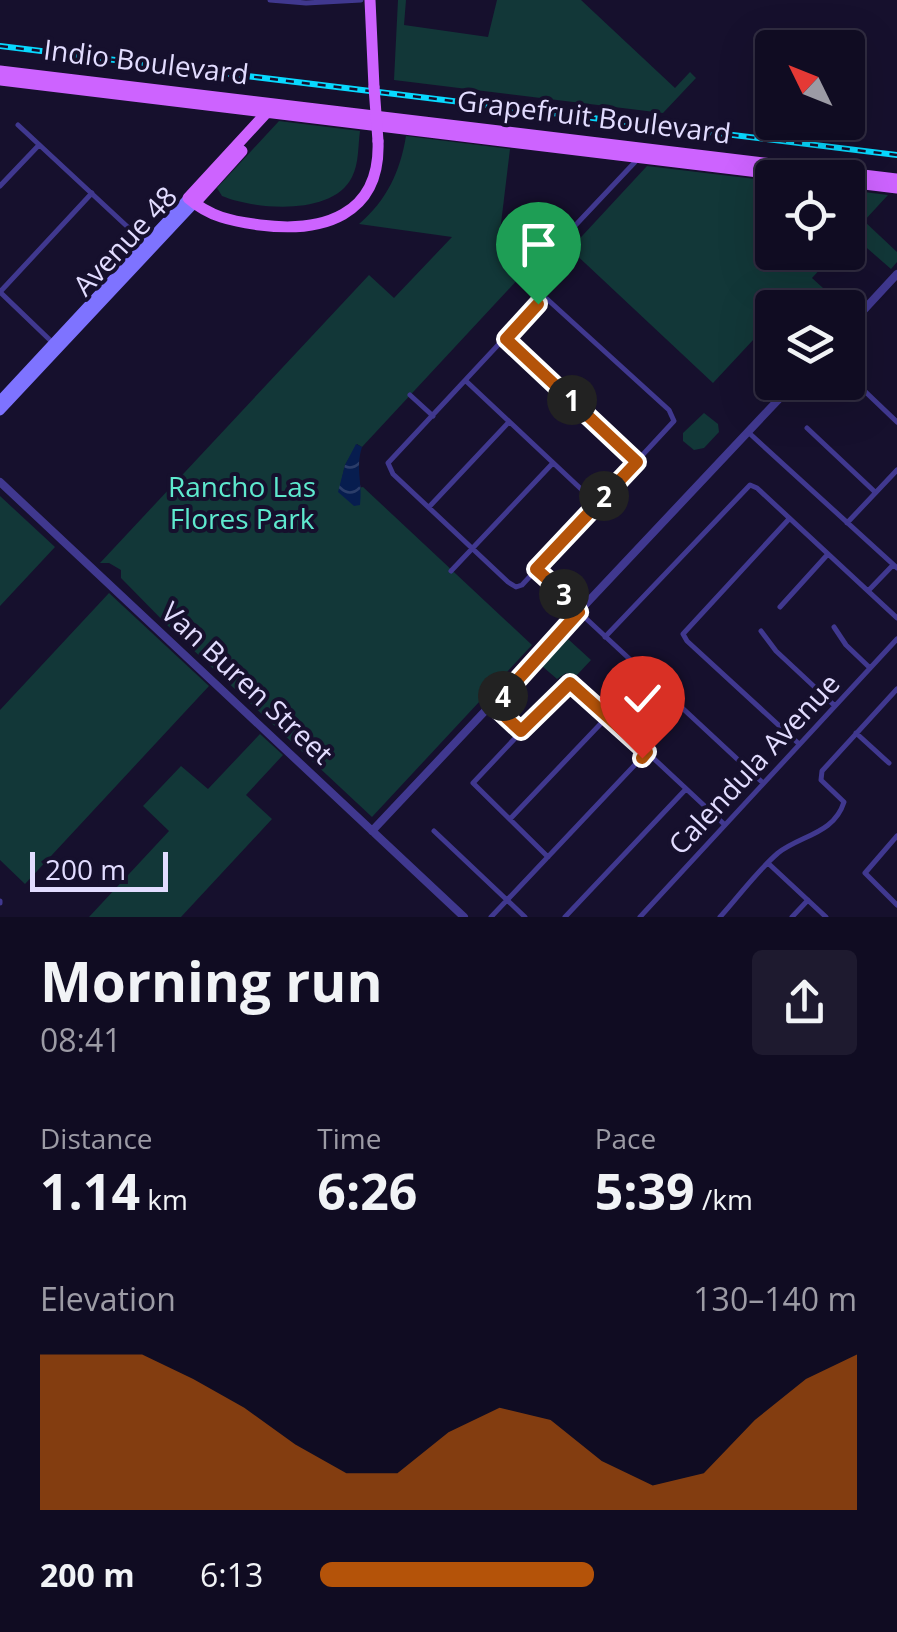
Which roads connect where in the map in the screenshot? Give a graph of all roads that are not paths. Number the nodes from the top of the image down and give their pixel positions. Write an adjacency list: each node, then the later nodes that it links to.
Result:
1 (270, 0): 2 (street)
2 (360, 0)
3 (370, 0): 17 (main road, bridge)
4 (0, 71): 6 (main road, Indio Boulevard)
5 (0, 80): 6 (main road, Indio Boulevard)
6 (277, 108): 9 (main road, Grapefruit Boulevard); 10 (main road, Grapefruit Boulevard); 17 (main road, Avenue 48)
7 (18, 125): 8 (street)
8 (39, 144): 14 (street); 16 (street)
9 (635, 157): 10 (main road); 11 (main road, Grapefruit Boulevard); 19 (street)
10 (740, 160): 12 (main road, Grapefruit Boulevard)
11 (755, 172)
12 (897, 178)
13 (865, 184): 15 (main road)
14 (0, 186)
15 (897, 188)
16 (92, 193): 18 (street); 21 (street)
17 (194, 198): 18 (main road, Avenue 48); 22 (main road, Avenue 48)
18 (146, 244): 22 (main road); 25 (main road, Avenue 48)
19 (547, 251)
20 (897, 274): 23 (street)
21 (0, 292): 25 (street)
22 (109, 294): 25 (main road, Avenue 48)
23 (865, 308)
24 (506, 339): 26 (street); 37 (street); 37 (street)
25 (56, 346): 29 (main road, Avenue 48); 31 (main road, Avenue 48)
26 (466, 381): 32 (street); 33 (street)
27 (865, 391): 34 (street)
28 (410, 394): 32 (street)
29 (0, 400)
30 (778, 400): 36 (street)
31 (0, 411)
32 (433, 416): 43 (street)
33 (509, 422): 38 (street); 43 (street)
34 (897, 422)
35 (807, 428): 41 (street)
36 (748, 432): 45 (street); 53 (street)
37 (637, 462): 42 (street)
38 (553, 463): 42 (street); 46 (street)
39 (897, 470): 41 (street)
40 (0, 482): 73 (street, Van Buren Street)
41 (876, 492): 45 (street)
42 (597, 504): 50 (street)
43 (429, 507): 46 (street)
44 (789, 519): 47 (street); 57 (street); 66 (street)
45 (847, 523): 48 (street)
46 (473, 548): 49 (street); 50 (street)
47 (828, 554): 51 (street); 52 (street)
48 (895, 567): 51 (street)
49 (452, 571)
50 (534, 571): 53 (street)
51 (868, 592): 54 (street)
52 (780, 607)
53 (579, 612): 57 (street); 61 (street)
54 (897, 618)
55 (834, 627): 59 (street)
56 (761, 631): 62 (street)
57 (605, 637): 69 (street)
58 (897, 639): 59 (street, Calendula Avenue)
59 (870, 668): 62 (street, Calendula Avenue)
60 (896, 692): 65 (street)
61 (494, 706): 64 (street); 73 (street)
62 (835, 706): 66 (street, Calendula Avenue)
63 (608, 716): 64 (street); 67 (street); 71 (street)
64 (521, 731): 71 (street)
65 (856, 733): 68 (street); 77 (street)
66 (799, 744): 69 (street, Calendula Avenue)
67 (647, 752): 70 (street); 76 (street)
68 (888, 763)
69 (763, 783): 72 (street, Calendula Avenue)
70 (686, 788): 72 (street); 84 (street)
71 (509, 820): 76 (street)
72 (725, 825): 85 (street, Calendula Avenue)
73 (372, 832): 81 (street, Van Buren Street)
74 (434, 832): 78 (street)
75 (897, 836): 80 (street)
76 (548, 857): 78 (street)
77 (768, 864): 79 (street); 86 (street)
78 (507, 900): 82 (street); 83 (street)
79 (808, 900): 87 (street); 88 (street)
80 (897, 905)
81 (464, 917)
82 (491, 917)
83 (525, 917)
84 (565, 917)
85 (640, 917)
86 (720, 917)
87 (792, 917)
88 (826, 917)

